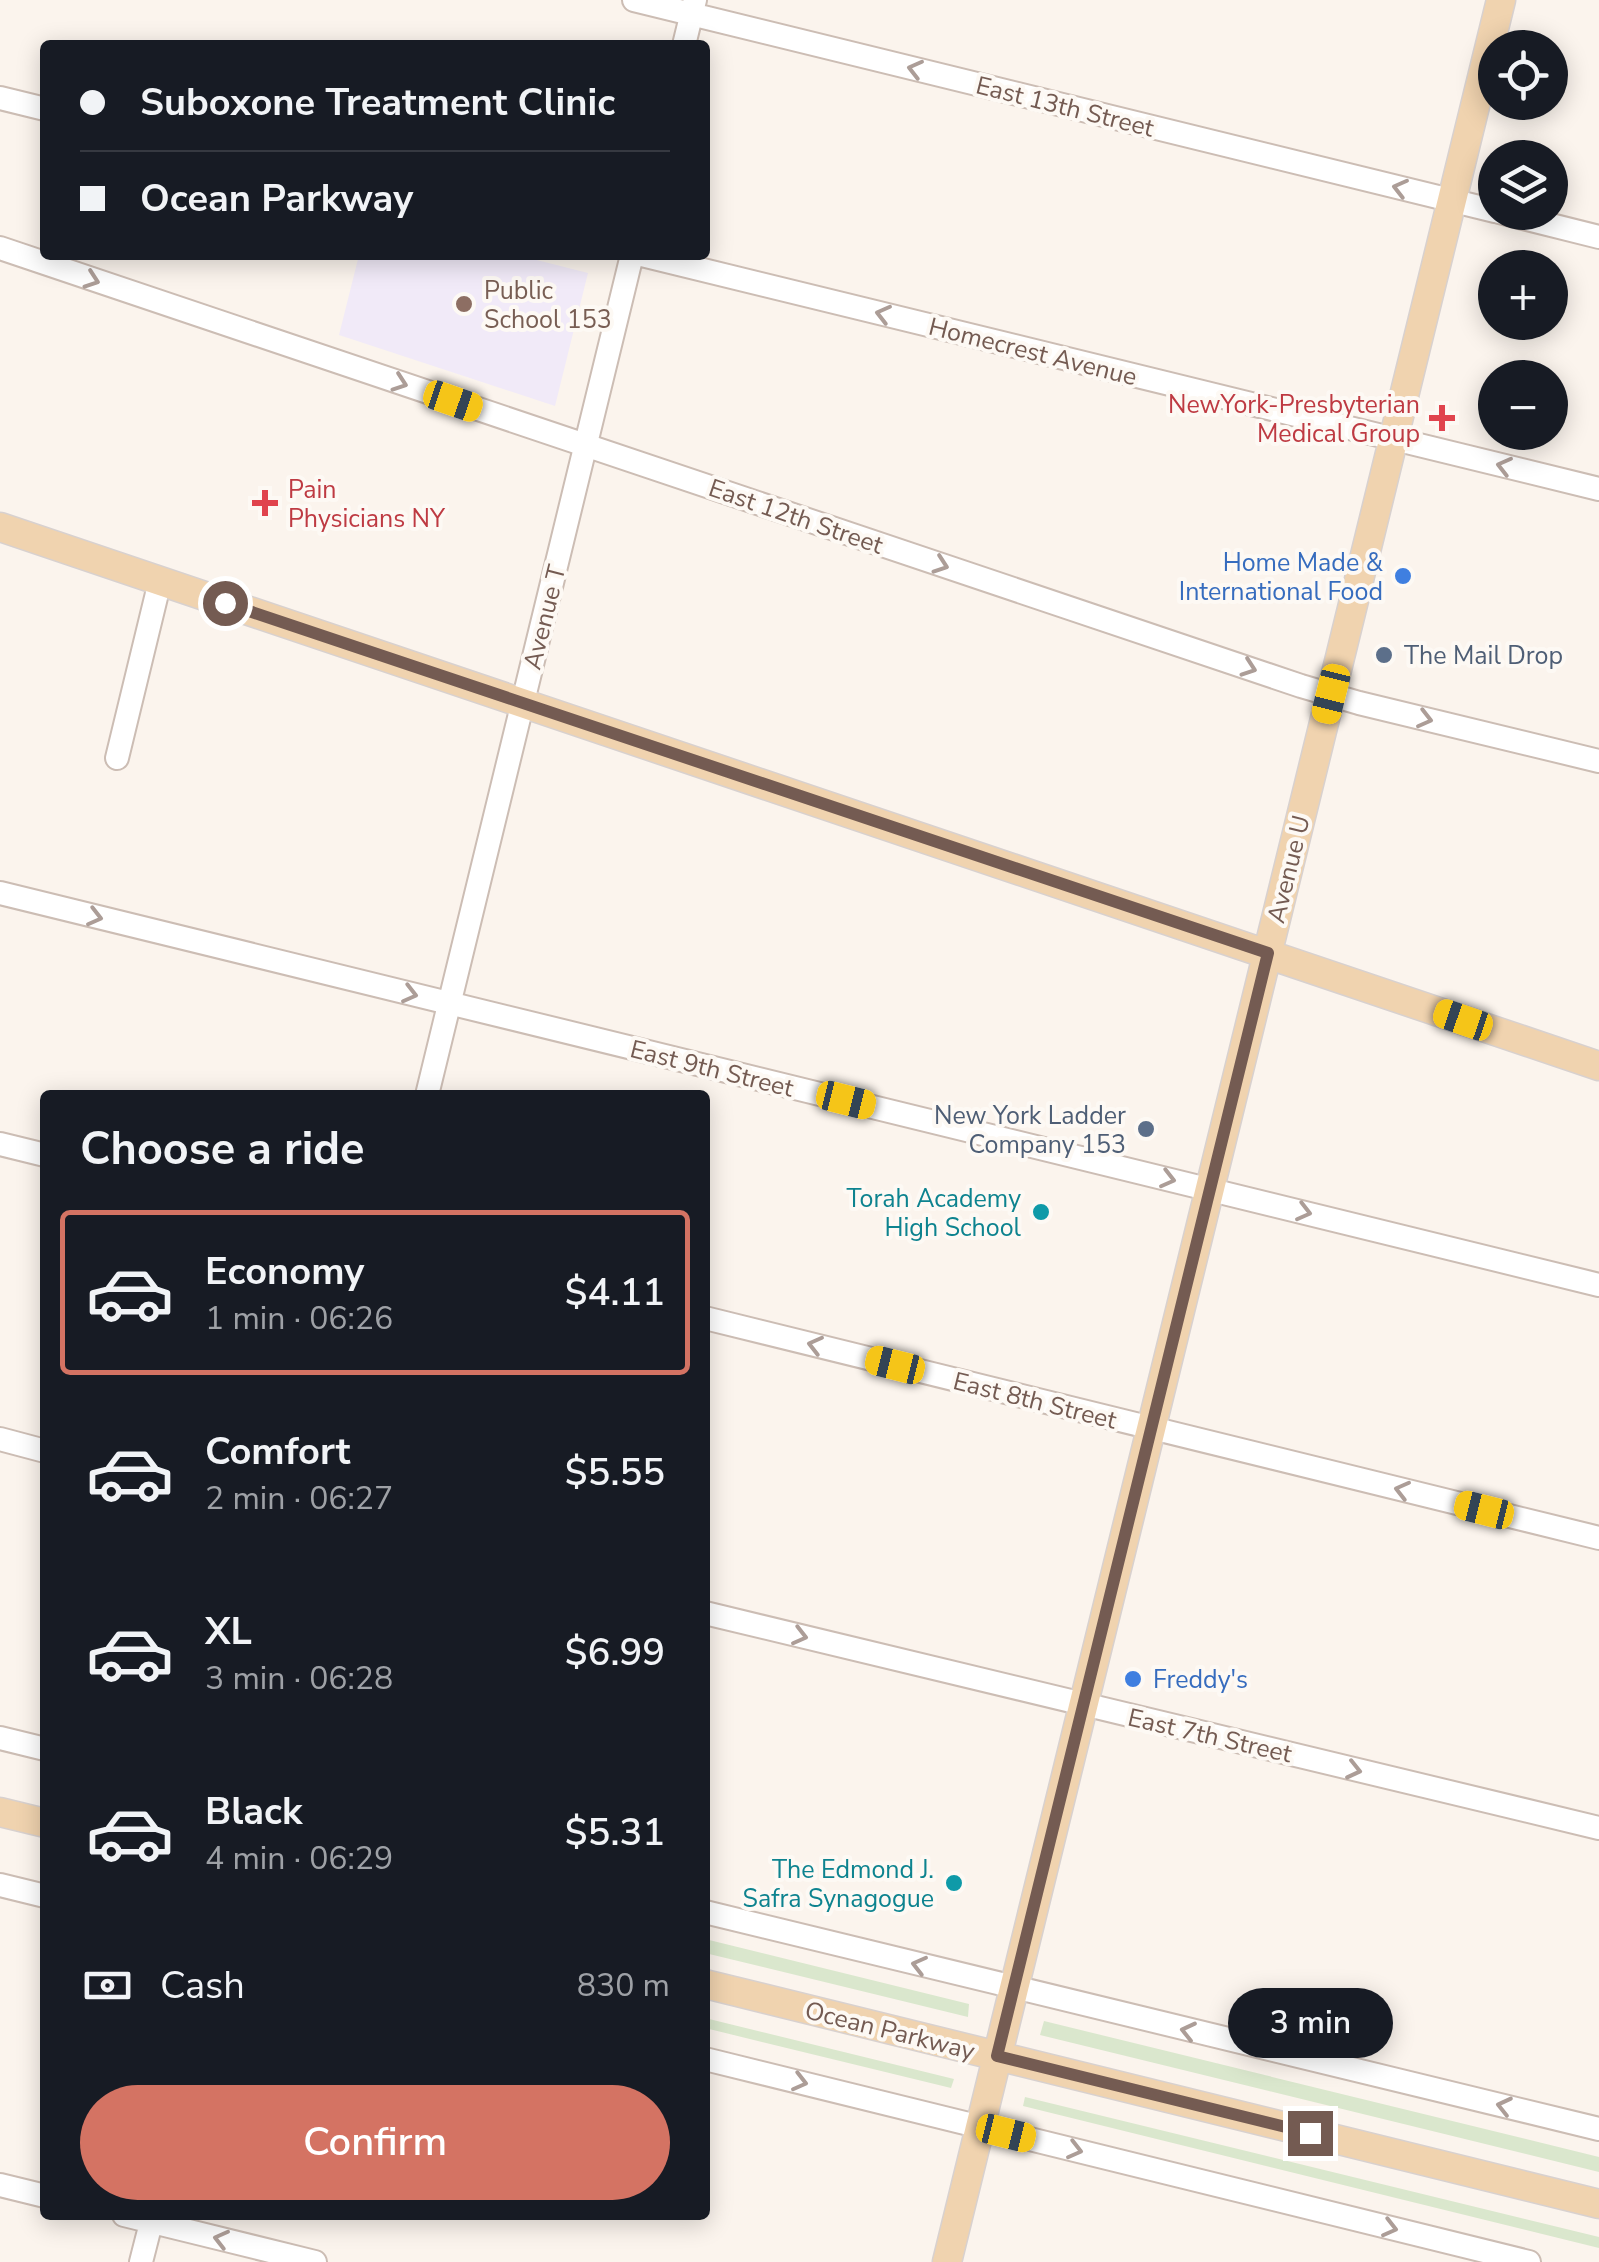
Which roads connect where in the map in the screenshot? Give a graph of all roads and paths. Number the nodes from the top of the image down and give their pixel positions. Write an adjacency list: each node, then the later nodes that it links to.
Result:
1 (634, 0): 3 (street, East 13th Street)
2 (1501, 0): 7 (main road, Avenue U)
3 (693, 7): 4 (street); 7 (street, East 13th Street, one-way to 3)
4 (685, 40)
5 (0, 98): 6 (street)
6 (40, 108)
7 (1452, 201): 8 (street, East 13th Street); 14 (main road, Avenue U)
8 (1478, 207)
9 (1568, 229): 10 (street, East 13th Street)
10 (1599, 237)
11 (0, 248): 15 (street, East 12th Street, one-way to 15)
12 (631, 260): 15 (street, Avenue T)
13 (662, 260): 14 (street, Homecrest Avenue, one-way to 13)
14 (1393, 439): 16 (street, Homecrest Avenue, one-way to 14); 19 (main road, Avenue U)
15 (586, 446): 19 (street, East 12th Street, one-way to 19); 20 (street, Avenue T)
16 (1599, 489)
17 (0, 527): 18 (main road)
18 (160, 581): 20 (main road); 21 (street)
19 (1331, 694): 22 (street, East 12th Street, one-way to 22); 24 (main road, Avenue U)
20 (523, 703): 24 (main road); 25 (street, Avenue T)
21 (117, 758)
22 (1599, 761)
23 (0, 894): 25 (street, East 9th Street, one-way to 25)
24 (1268, 953): 26 (main road); 30 (main road, Avenue U)
25 (449, 1004): 27 (street, Avenue T); 30 (street, East 9th Street, one-way to 30)
26 (1599, 1066)
27 (427, 1090)
28 (0, 1144): 29 (street)
29 (40, 1154)
30 (1210, 1189): 31 (street, East 9th Street, one-way to 31); 33 (main road, Avenue U)
31 (1599, 1285)
32 (710, 1319): 33 (street, East 8th Street, one-way to 32)
33 (1151, 1428): 36 (street, East 8th Street, one-way to 33); 38 (main road, Avenue U)
34 (0, 1439): 35 (street)
35 (40, 1449)
36 (1599, 1538)
37 (710, 1614): 38 (street, East 7th Street, one-way to 38)
38 (1083, 1705): 43 (street, East 7th Street, one-way to 43); 48 (main road, Avenue U)
39 (0, 1738): 40 (street)
40 (40, 1749)
41 (0, 1812): 42 (main road)
42 (40, 1821)
43 (1599, 1828)
44 (0, 1885): 45 (street)
45 (40, 1895)
46 (710, 1913): 48 (street, one-way to 46)
47 (710, 1985): 49 (main road, Ocean Parkway)
48 (1014, 1988): 49 (main road, Avenue U); 52 (street, one-way to 48)
49 (997, 2056): 51 (main road, Avenue U); 55 (main road, Ocean Parkway)
50 (710, 2060): 51 (street, one-way to 51)
51 (980, 2127): 60 (main road, Avenue U); 61 (street, one-way to 61)
52 (1599, 2129)
53 (0, 2184): 54 (street)
54 (40, 2195)
55 (1599, 2204)
56 (152, 2220): 58 (street)
57 (159, 2220): 59 (street, one-way to 57)
58 (141, 2262)
59 (316, 2262)
60 (947, 2262)
61 (1530, 2262)

